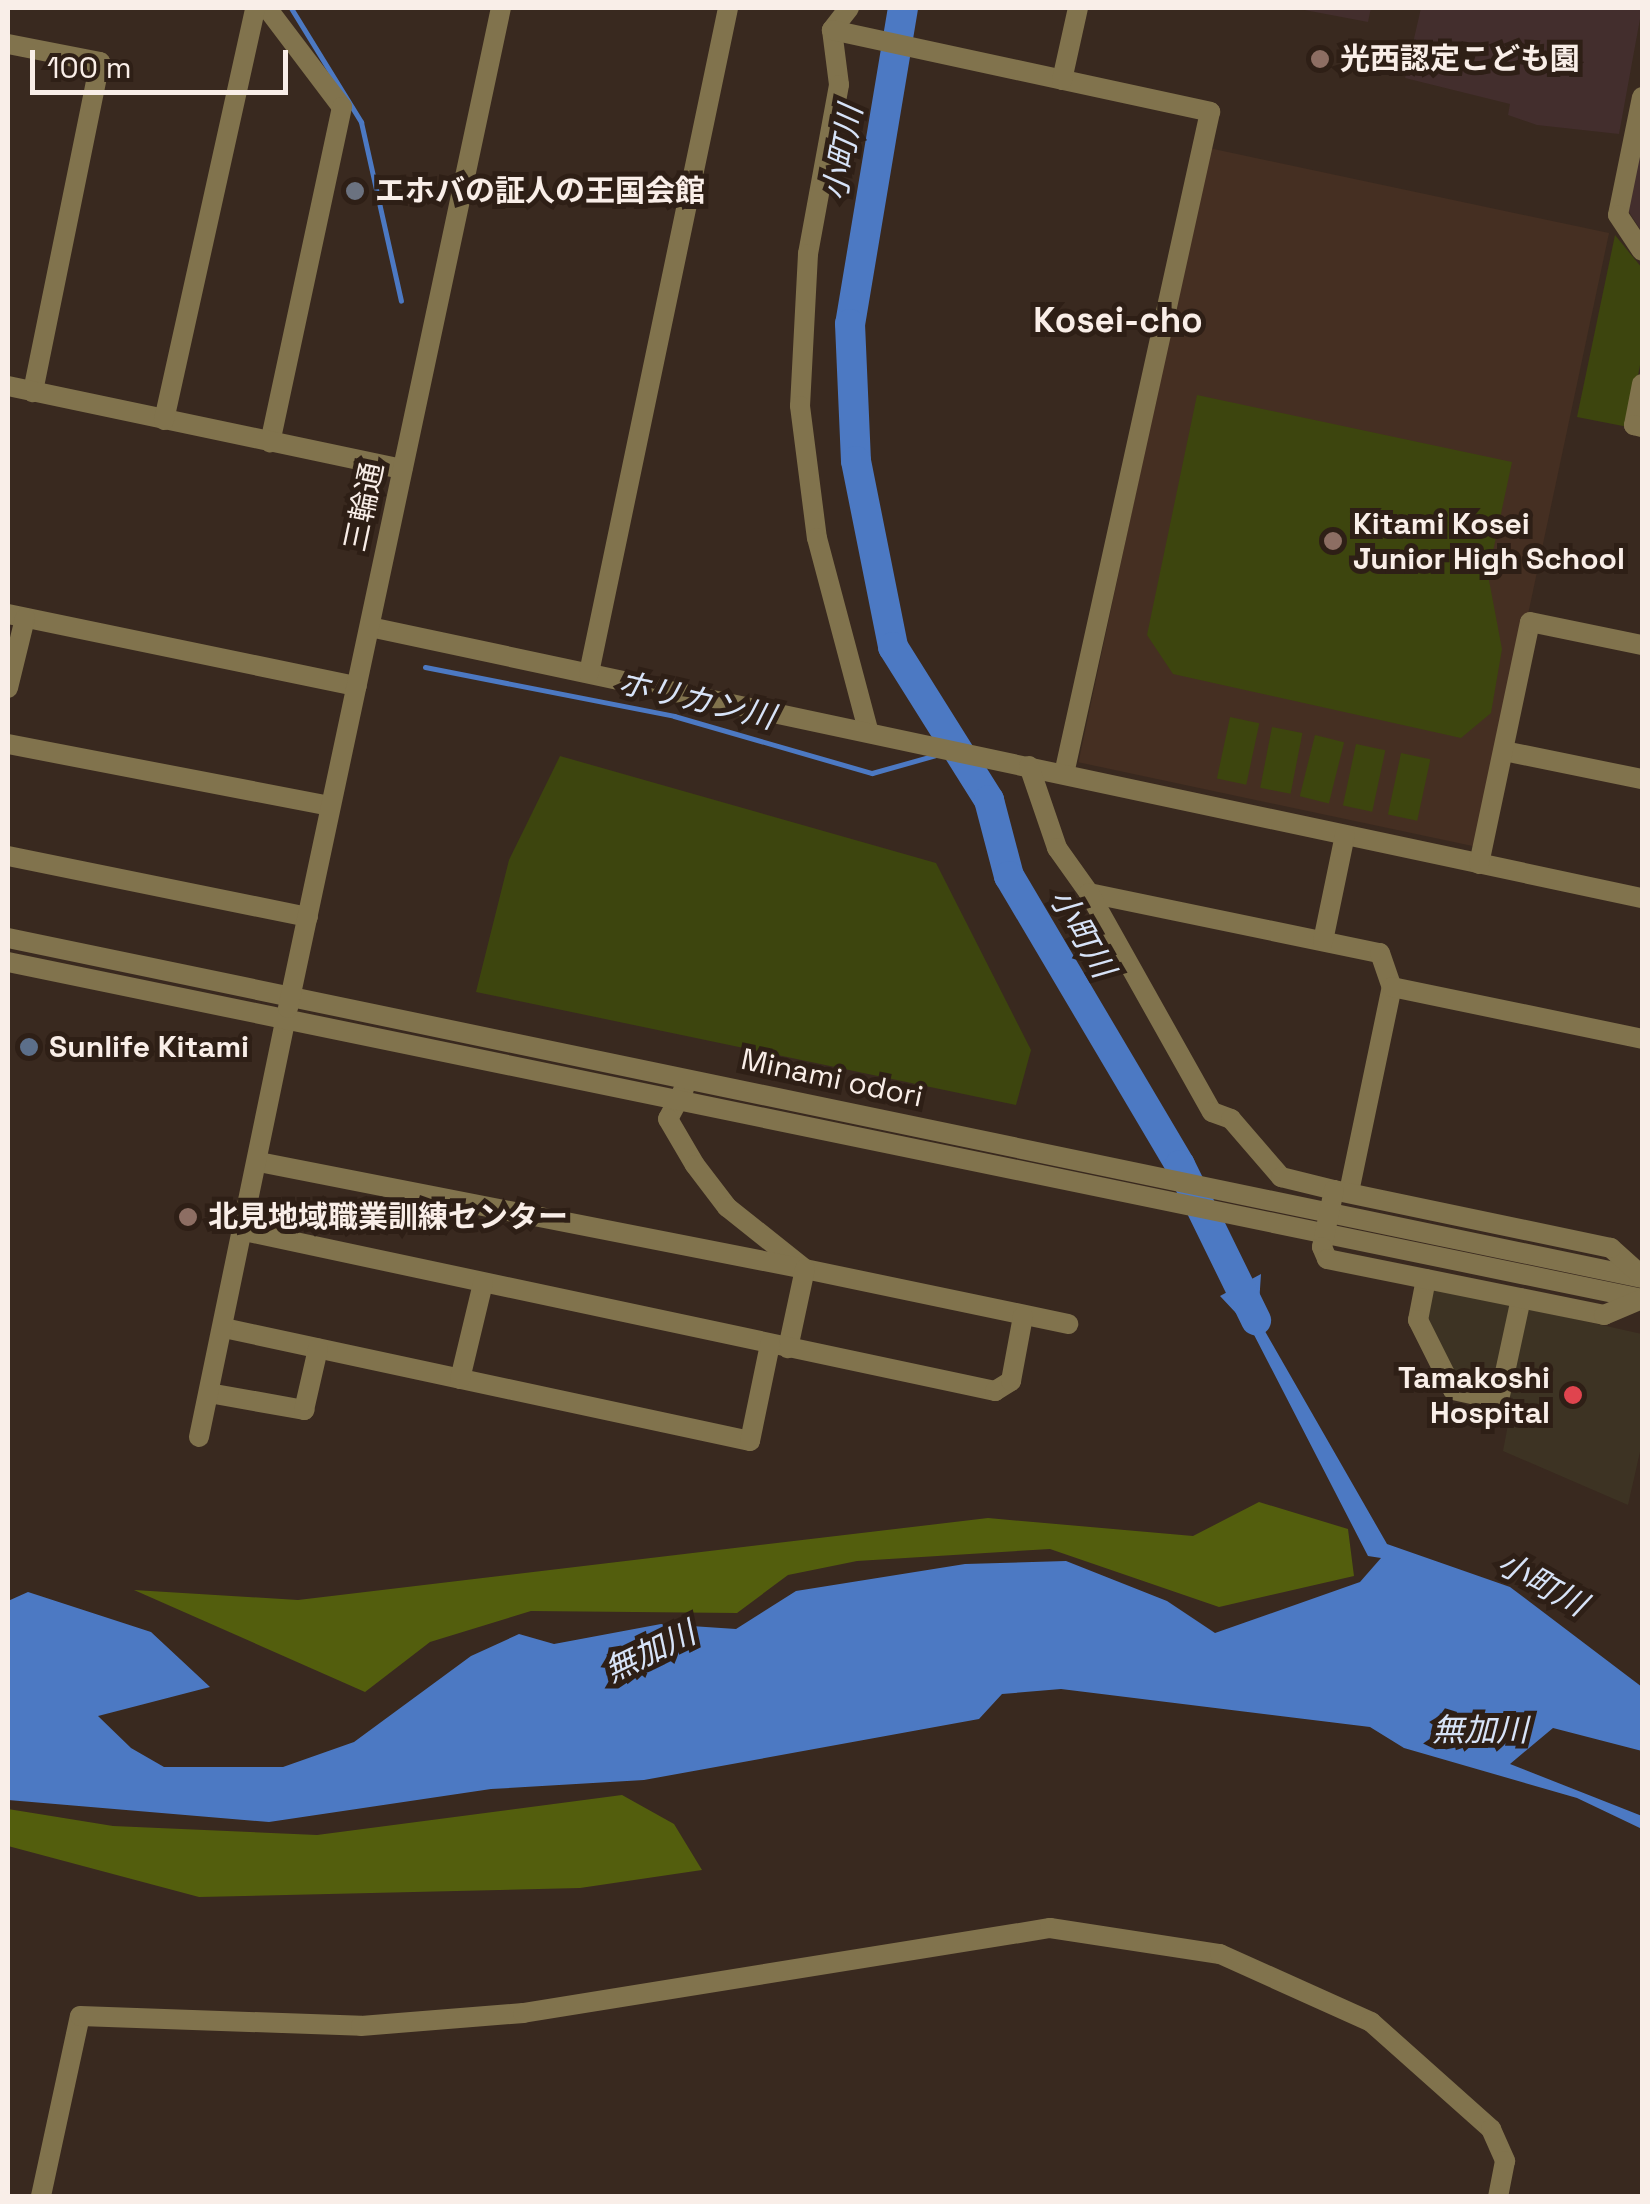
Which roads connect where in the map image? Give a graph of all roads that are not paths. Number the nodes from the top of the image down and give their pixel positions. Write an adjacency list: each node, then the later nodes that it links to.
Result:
1 (256, 8): 15 (street)
2 (267, 8): 17 (street)
3 (501, 8): 18 (street, 三輪通)
4 (728, 8): 22 (street)
5 (849, 8): 7 (street)
6 (1078, 8): 9 (street)
7 (832, 30): 9 (street); 25 (street)
8 (9, 50): 14 (street)
9 (1062, 80): 29 (street)
10 (1642, 97): 11 (street)
11 (1642, 251)
12 (1642, 384): 16 (street)
13 (8, 386): 14 (street)
14 (33, 392): 15 (street)
15 (164, 420): 17 (street)
16 (1642, 427)
17 (270, 442): 18 (street)
18 (402, 469): 20 (street, 三輪通)
19 (16, 616): 23 (street); 24 (street)
20 (370, 627): 22 (street); 23 (street, 三輪通)
21 (1642, 646): 27 (street)
22 (589, 673): 25 (street)
23 (357, 686): 31 (street, 三輪通)
24 (8, 688)
25 (878, 732): 28 (street)
26 (8, 744): 31 (street)
27 (1504, 751): 30 (street); 34 (street)
28 (1020, 764): 29 (street); 35 (street)
29 (1064, 774): 32 (street)
30 (1642, 779)
31 (330, 806): 37 (street, 三輪通)
32 (1345, 835): 34 (street); 39 (street)
33 (8, 856): 37 (street)
34 (1479, 864): 36 (street)
35 (1089, 893): 39 (street); 49 (street)
36 (1642, 898)
37 (308, 916): 42 (street, 三輪通)
38 (8, 938): 42 (street, Minami odori)
39 (1323, 941): 41 (street)
40 (8, 962): 43 (street, Minami odori)
41 (1392, 986): 44 (street); 49 (street)
42 (291, 997): 43 (street, 三輪通); 45 (street, Minami odori)
43 (285, 1020): 46 (street, Minami odori); 48 (street, 三輪通)
44 (1642, 1039)
45 (687, 1077): 46 (street); 47 (street, Minami odori)
46 (681, 1099): 47 (street, Minami odori); 51 (street)
47 (872, 1129): 54 (street, Minami odori)
48 (259, 1162): 50 (street, 三輪通); 51 (street)
49 (1341, 1191): 52 (street); 53 (street)
50 (244, 1230): 55 (street); 60 (street, 三輪通)
51 (806, 1269): 58 (street); 61 (street)
52 (1642, 1277): 54 (street, Minami odori)
53 (1426, 1279): 56 (street); 56 (street)
54 (1604, 1281): 57 (street, Minami odori)
55 (482, 1283): 61 (street); 63 (street)
56 (1521, 1298): 57 (street)
57 (1642, 1299)
58 (1023, 1316): 59 (street); 61 (street)
59 (1068, 1324)
60 (224, 1328): 62 (street); 64 (street, 三輪通)
61 (779, 1346): 63 (street)
62 (318, 1348): 63 (street); 64 (street)
63 (460, 1380)
64 (209, 1392): 65 (street, 三輪通)
65 (199, 1436)
66 (42, 2196): 67 (street)
67 (1498, 2196)

